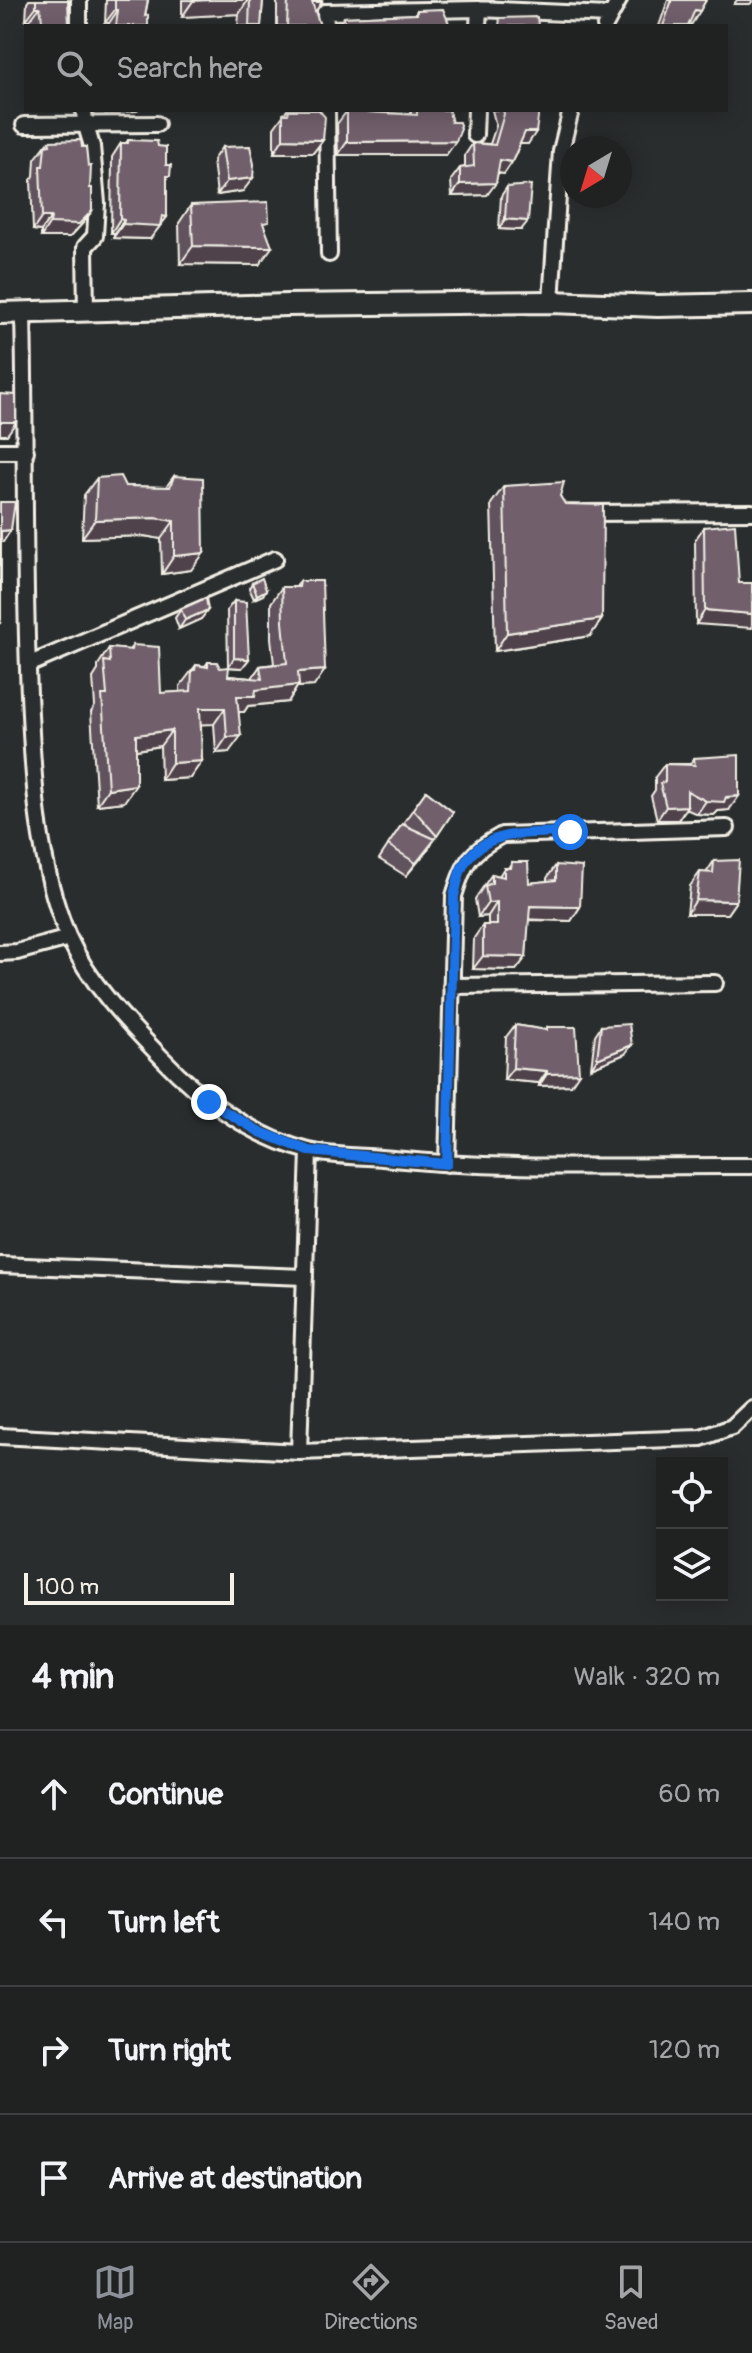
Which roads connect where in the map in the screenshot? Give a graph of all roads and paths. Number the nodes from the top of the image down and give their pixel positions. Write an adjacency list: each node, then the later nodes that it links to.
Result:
1 (79, 0): 8 (street)
2 (535, 0): 5 (street)
3 (619, 0): 7 (street)
4 (479, 9): 5 (street); 6 (street); 9 (street)
5 (551, 12): 7 (street)
6 (325, 13)
7 (607, 21)
8 (79, 24)
9 (478, 24)
10 (327, 112): 17 (street)
11 (476, 112): 16 (street)
12 (571, 112): 18 (street)
13 (85, 117): 14 (street); 15 (street); 20 (street)
14 (157, 124)
15 (24, 125)
16 (475, 135)
17 (329, 254)
18 (551, 302): 19 (street); 20 (street)
19 (752, 304)
20 (86, 312): 22 (street)
21 (0, 313): 22 (street)
22 (23, 314): 24 (street)
23 (0, 451): 24 (street)
24 (26, 451): 28 (street)
25 (752, 512): 26 (street)
26 (571, 513)
27 (275, 559): 28 (street)
28 (28, 665): 30 (street)
29 (727, 828): 33 (street)
30 (69, 938): 31 (street); 34 (street)
31 (0, 953)
32 (715, 983): 33 (street)
33 (451, 986): 35 (street)
34 (309, 1151): 35 (street); 38 (street)
35 (447, 1164): 36 (street)
36 (752, 1166)
37 (0, 1265): 38 (street)
38 (305, 1277): 41 (street)
39 (752, 1408): 41 (street)
40 (0, 1436): 41 (street)
41 (299, 1452)

